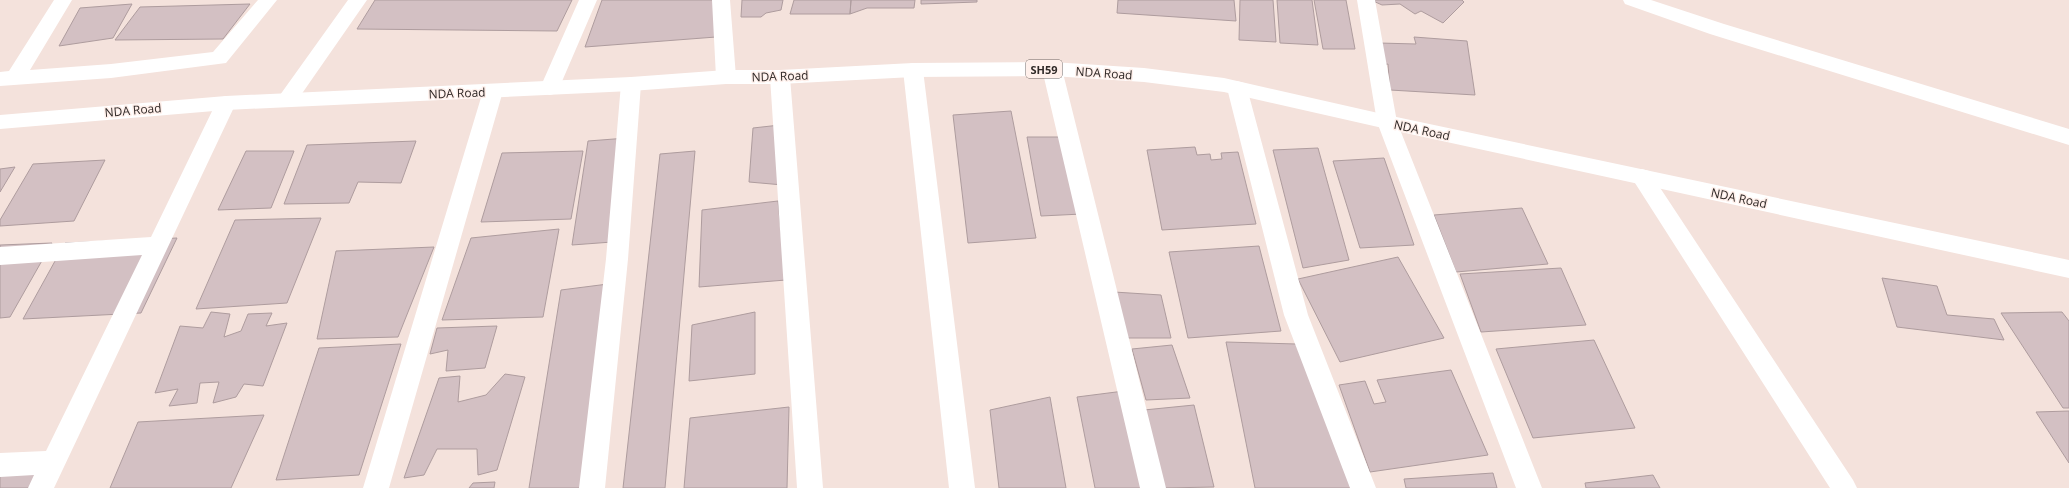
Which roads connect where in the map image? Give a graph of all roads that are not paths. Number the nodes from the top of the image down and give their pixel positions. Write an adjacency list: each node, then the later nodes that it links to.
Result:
1 (63, 0): 12 (street)
2 (268, 0): 12 (street)
3 (358, 0): 17 (street)
4 (588, 0): 14 (street)
5 (721, 0): 10 (street)
6 (1366, 0): 20 (street)
7 (1632, 0): 21 (street)
8 (1052, 69): 9 (street, NDA Road / SH59); 15 (street, NDA Road / SH59); 33 (street)
9 (913, 70): 11 (street, NDA Road / SH59); 32 (street)
10 (726, 77): 11 (street, NDA Road / SH59); 13 (street, NDA Road / SH59)
11 (780, 77): 31 (street)
12 (8, 79)
13 (631, 84): 14 (street, NDA Road / SH59); 30 (street)
14 (550, 88): 16 (street, NDA Road / SH59)
15 (1237, 88): 20 (street, NDA Road / SH59); 34 (street)
16 (493, 91): 17 (street, NDA Road / SH59); 29 (street)
17 (287, 100): 18 (street, NDA Road / SH59)
18 (226, 103): 19 (street, NDA Road / SH59); 23 (street)
19 (0, 122)
20 (1387, 122): 22 (street, NDA Road / SH59); 35 (street)
21 (2069, 137)
22 (1642, 177): 25 (street, NDA Road / SH59); 36 (street)
23 (157, 245): 24 (street); 26 (street)
24 (0, 256)
25 (2069, 269)
26 (53, 462): 27 (street); 28 (street)
27 (0, 465)
28 (41, 488)
29 (376, 488)
30 (592, 488)
31 (810, 488)
32 (962, 488)
33 (1153, 488)
34 (1363, 488)
35 (1529, 488)
36 (1844, 488)

